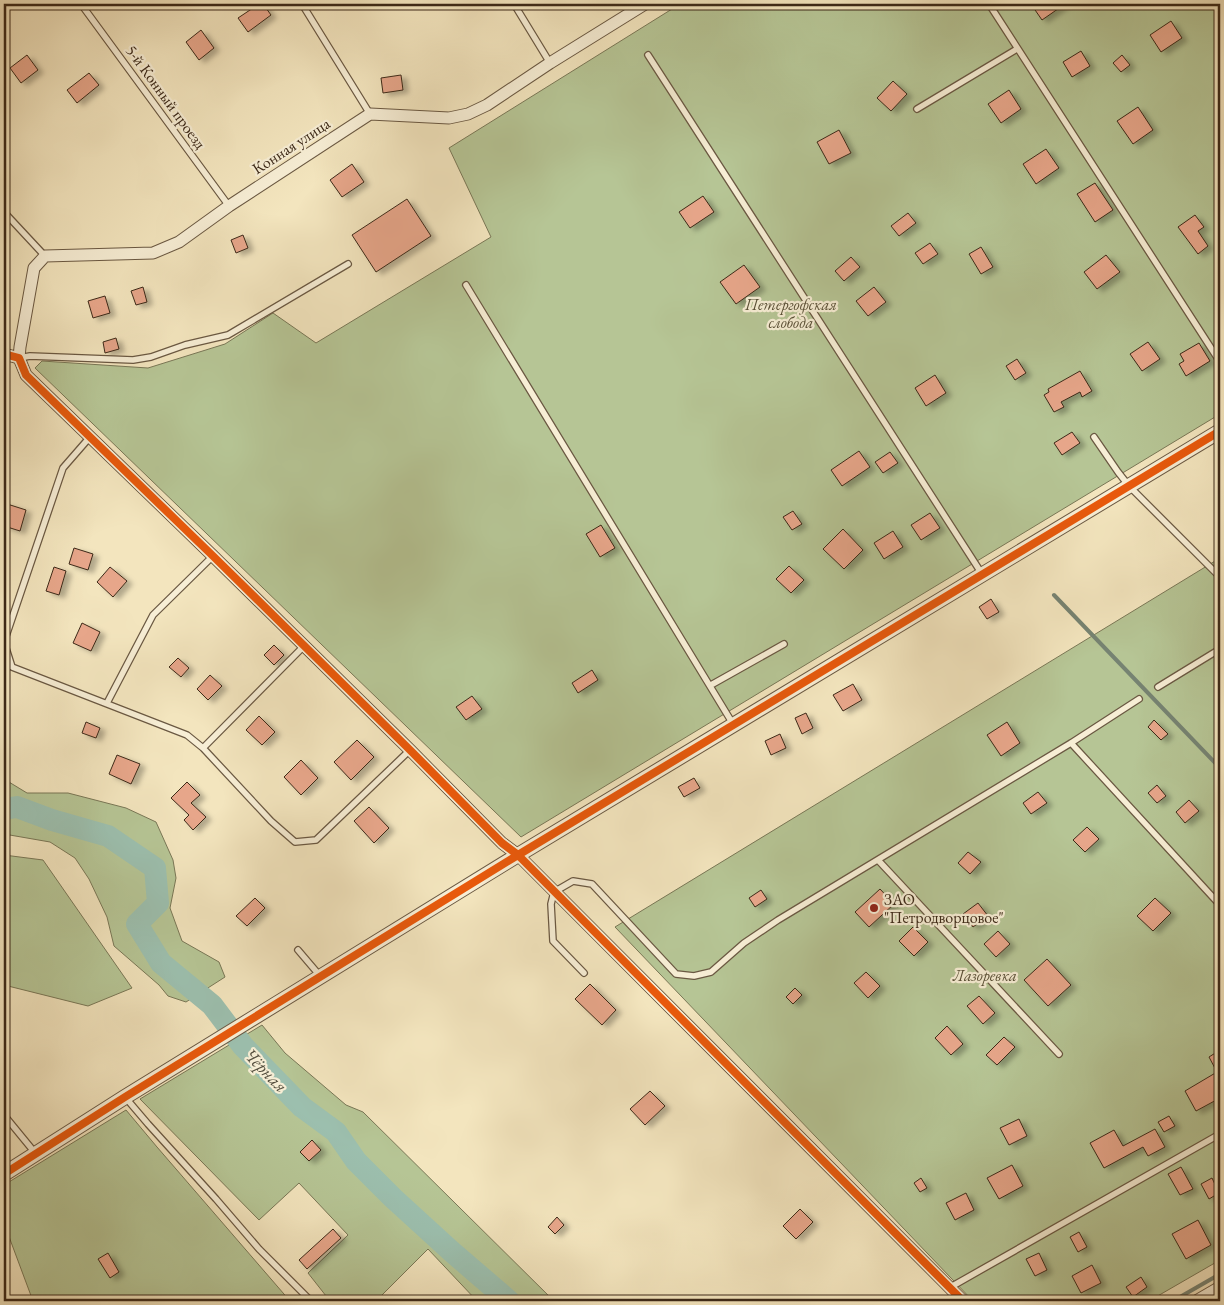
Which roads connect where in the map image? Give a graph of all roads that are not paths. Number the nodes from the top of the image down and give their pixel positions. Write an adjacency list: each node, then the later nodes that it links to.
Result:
1 (81, 4): 11 (lane, 5-й Конный проезд)
2 (302, 4): 10 (lane)
3 (514, 4): 8 (lane)
4 (645, 4): 8 (street)
5 (989, 4): 6 (lane)
6 (1018, 49): 9 (lane); 18 (lane)
7 (648, 55): 24 (lane)
8 (550, 63): 10 (street)
9 (917, 109)
10 (370, 114): 11 (street, Конная улица)
11 (229, 206): 13 (street, Конная улица)
12 (4, 212): 13 (lane)
13 (45, 256): 17 (street)
14 (348, 264): 17 (lane)
15 (466, 284): 29 (lane)
16 (4, 354): 17 (street)
17 (19, 358): 20 (street)
18 (1220, 362)
19 (1220, 431): 22 (street)
20 (90, 437): 23 (street); 32 (lane)
21 (1094, 437): 22 (lane)
22 (1129, 486): 24 (street); 25 (lane)
23 (213, 556): 27 (street); 32 (lane)
24 (982, 574): 33 (street)
25 (1220, 577)
26 (784, 644): 29 (lane)
27 (304, 646): 35 (lane); 36 (street)
28 (1220, 649): 30 (lane)
29 (711, 685): 33 (lane)
30 (1158, 687)
31 (1139, 699): 34 (lane)
32 (106, 703): 35 (lane)
33 (733, 724): 37 (street)
34 (1072, 743): 38 (lane); 40 (lane)
35 (204, 748): 36 (lane)
36 (410, 750): 37 (street)
37 (518, 855): 39 (street); 43 (street)
38 (878, 860): 39 (lane); 44 (lane)
39 (554, 892): 42 (lane); 51 (street)
40 (1220, 905)
41 (298, 950): 43 (lane)
42 (584, 973)
43 (322, 977): 45 (street)
44 (1059, 1054)
45 (126, 1097): 48 (street); 52 (lane)
46 (4, 1115): 48 (lane)
47 (1220, 1134): 51 (lane)
48 (36, 1154): 49 (street)
49 (4, 1174)
50 (1220, 1287): 54 (street)
51 (949, 1288): 53 (street)
52 (311, 1301)
53 (962, 1301)
54 (1196, 1301)

